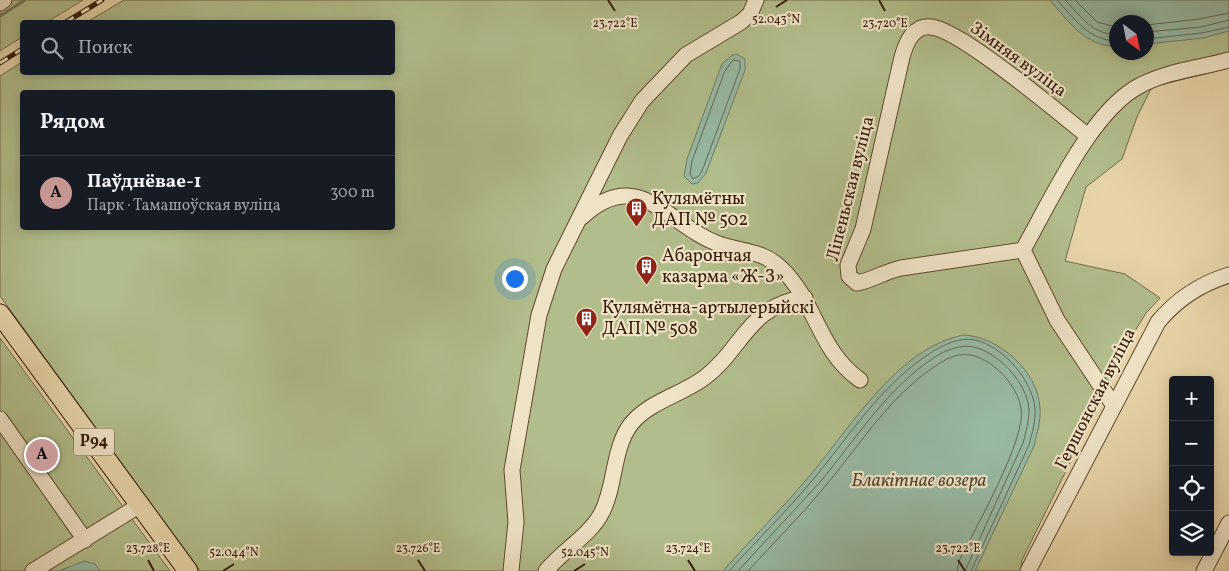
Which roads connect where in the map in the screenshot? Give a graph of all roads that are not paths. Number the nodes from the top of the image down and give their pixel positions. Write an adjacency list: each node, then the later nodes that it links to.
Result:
1 (4, 0): 3 (street)
2 (756, 0): 7 (street)
3 (0, 2)
4 (920, 28): 6 (street, Зімняя вуліца); 8 (street, Ліпеньская вуліца)
5 (1229, 60): 6 (street)
6 (1088, 136): 8 (street)
7 (577, 222): 10 (street); 20 (street)
8 (1023, 250): 13 (street)
9 (1228, 280): 13 (street, Гершонская вуліца)
10 (805, 298): 12 (street); 21 (street)
11 (0, 314): 15 (main road, Р94)
12 (860, 380)
13 (1114, 406): 22 (street, Гершонская вуліца)
14 (0, 419): 17 (street)
15 (140, 505): 17 (street); 19 (main road, Р94)
16 (1229, 523): 23 (street)
17 (85, 540): 18 (street)
18 (33, 571)
19 (188, 571)
20 (511, 571)
21 (546, 571)
22 (1028, 571)
23 (1204, 571)

